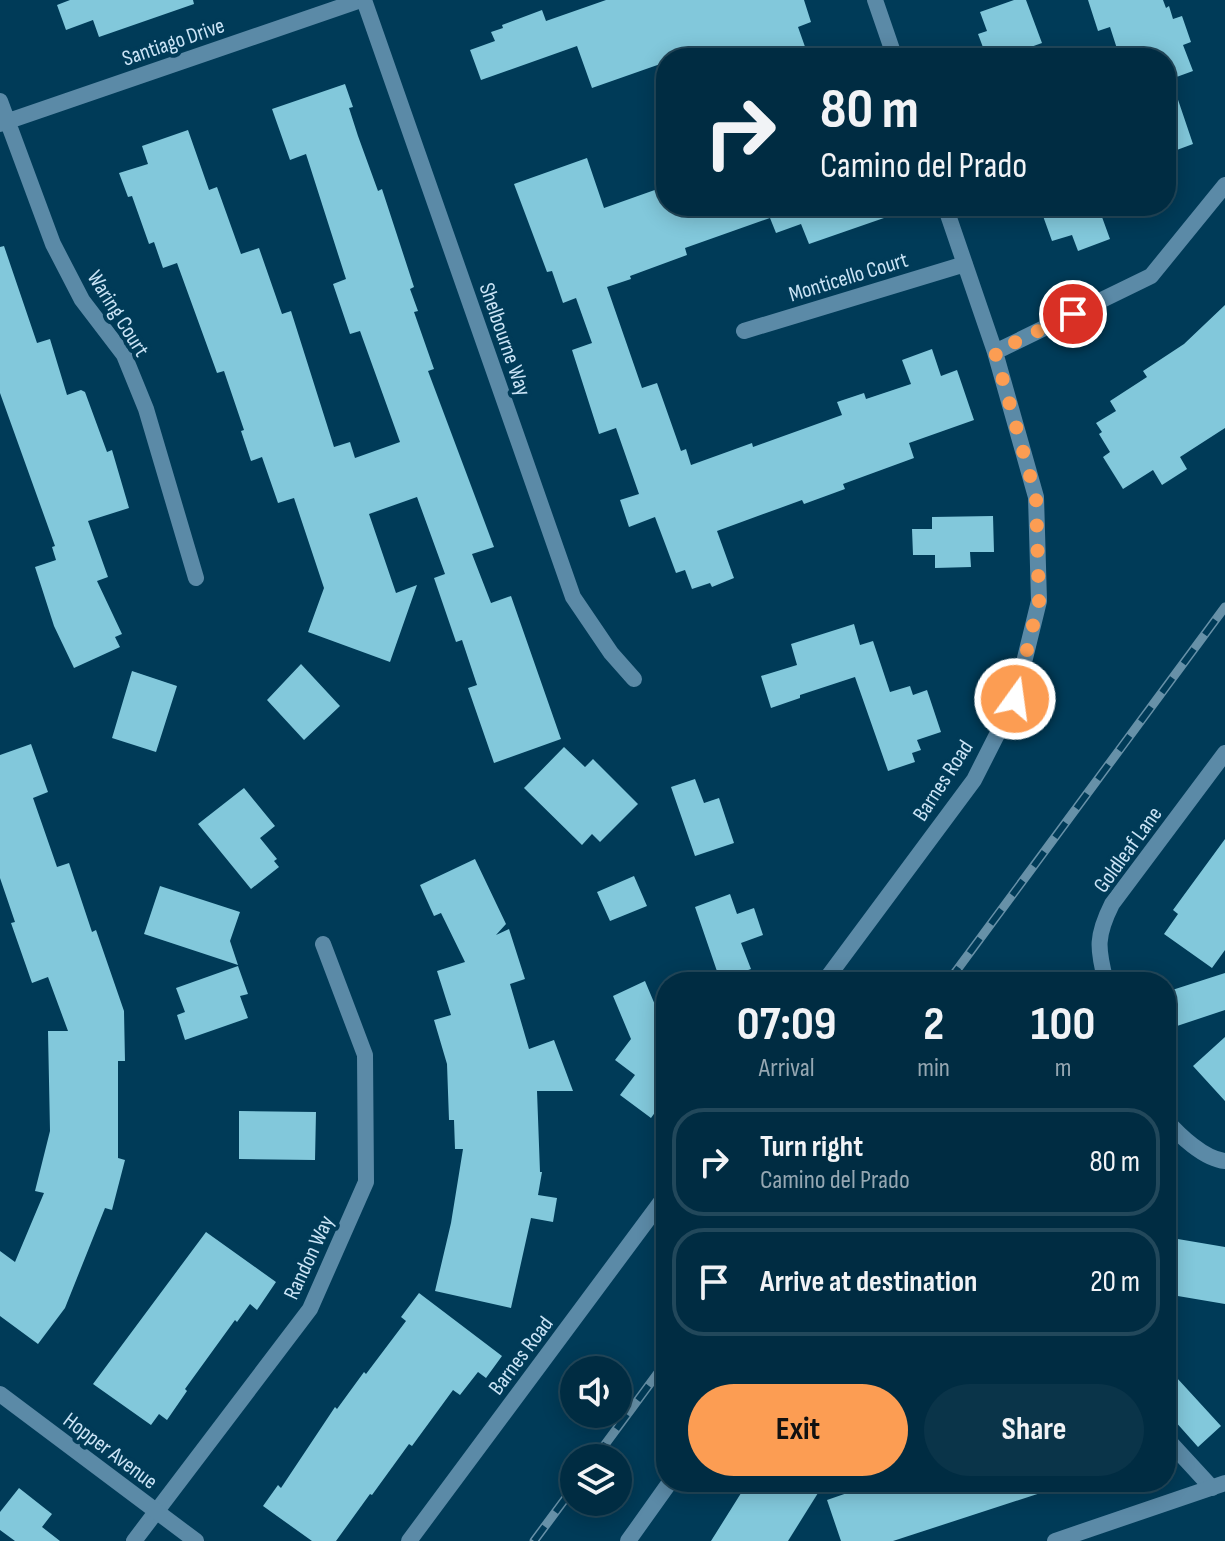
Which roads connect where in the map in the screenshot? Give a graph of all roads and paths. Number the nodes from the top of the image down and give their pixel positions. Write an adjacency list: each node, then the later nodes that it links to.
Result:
1 (362, 0): 5 (street, Santiago Drive); 12 (street, Shelbourne Way)
2 (875, 0): 3 (street)
3 (892, 48)
4 (0, 101): 5 (street, Waring Court)
5 (3, 123): 11 (street, Waring Court)
6 (1225, 185): 10 (street)
7 (948, 216): 8 (street, Barnes Road)
8 (965, 264): 9 (street, Monticello Court); 10 (street, Barnes Road)
9 (744, 331)
10 (995, 352): 15 (street, Barnes Road)
11 (196, 578)
12 (634, 679)
13 (1223, 761): 16 (street, Goldleaf Lane)
14 (323, 944): 24 (street, Randon Way)
15 (831, 972)
16 (1103, 972)
17 (1176, 1132): 18 (street)
18 (1225, 1161)
19 (656, 1208): 27 (street, Barnes Road)
20 (0, 1394): 24 (street, Hopper Avenue)
21 (1176, 1447): 22 (street)
22 (1218, 1486): 29 (street)
23 (663, 1492): 28 (street)
24 (156, 1511): 25 (street, Randon Way); 26 (street, Hopper Avenue)
25 (134, 1541)
26 (196, 1541)
27 (409, 1541)
28 (628, 1541)
29 (1055, 1541)

